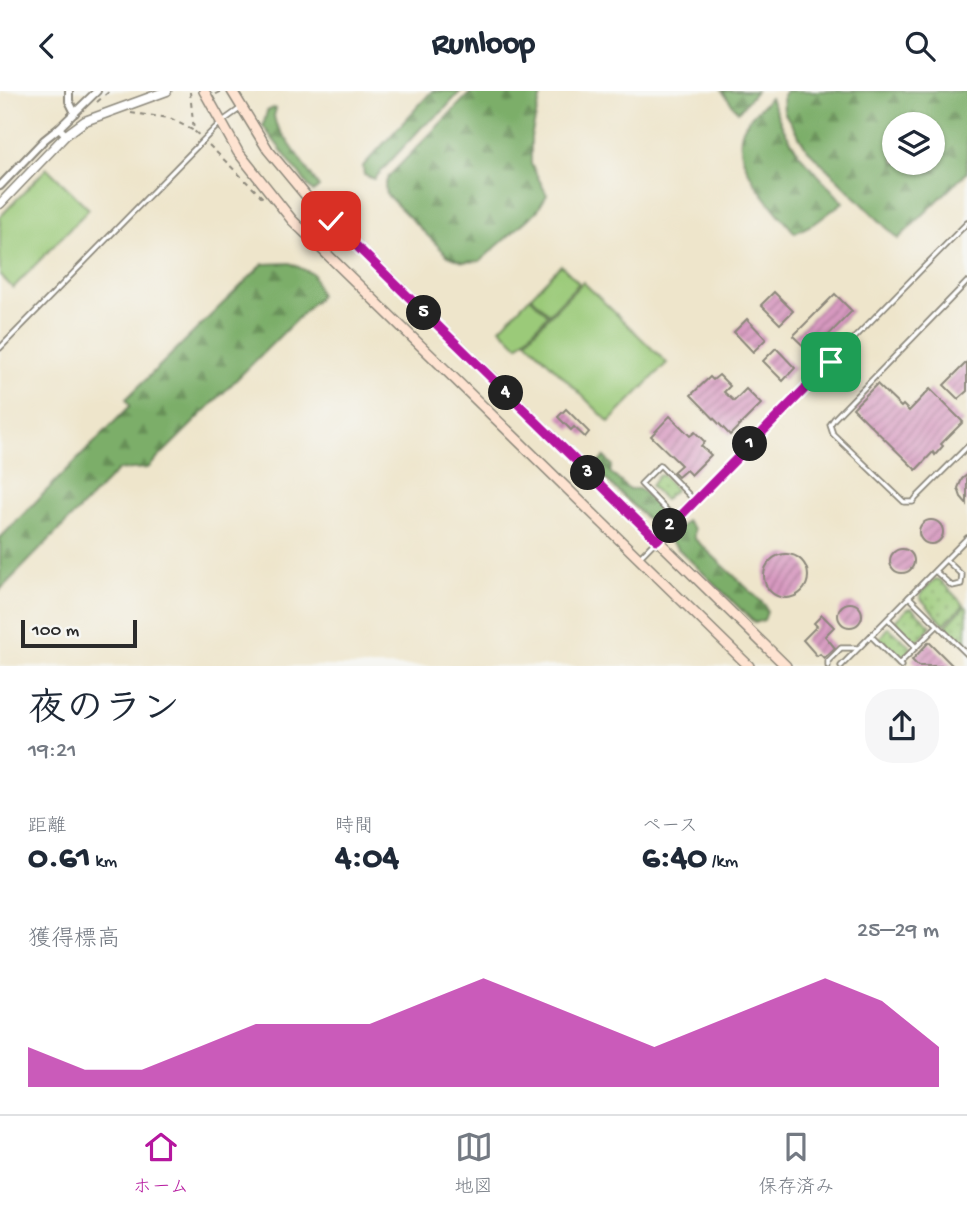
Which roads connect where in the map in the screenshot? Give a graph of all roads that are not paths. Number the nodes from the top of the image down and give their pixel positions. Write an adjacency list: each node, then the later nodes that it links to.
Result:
1 (69, 91): 7 (street)
2 (97, 91): 7 (street)
3 (167, 91): 10 (street)
4 (232, 91): 6 (main road)
5 (208, 94): 8 (main road)
6 (241, 108): 8 (lane); 20 (main road)
7 (75, 114): 9 (street)
8 (220, 123): 15 (lane); 21 (main road)
9 (59, 128): 10 (street); 11 (street)
10 (66, 135): 12 (street)
11 (0, 186)
12 (0, 204)
13 (967, 223): 17 (lane)
14 (967, 282): 16 (lane)
15 (0, 348)
16 (967, 447)
17 (695, 501): 18 (lane); 18 (lane)
18 (676, 520): 20 (lane)
19 (967, 538): 22 (lane)
20 (657, 540): 21 (lane); 33 (main road)
21 (639, 559): 32 (main road)
22 (946, 559): 23 (lane); 23 (lane)
23 (935, 571): 24 (lane)
24 (909, 597): 25 (lane); 26 (lane)
25 (888, 619): 27 (lane); 28 (lane)
26 (938, 625): 28 (lane); 30 (lane)
27 (871, 636): 29 (lane); 31 (lane)
28 (916, 647): 31 (lane)
29 (859, 648): 34 (lane); 35 (lane)
30 (967, 654)
31 (900, 665)
32 (749, 666)
33 (786, 666)
34 (828, 666)
35 (841, 666)

